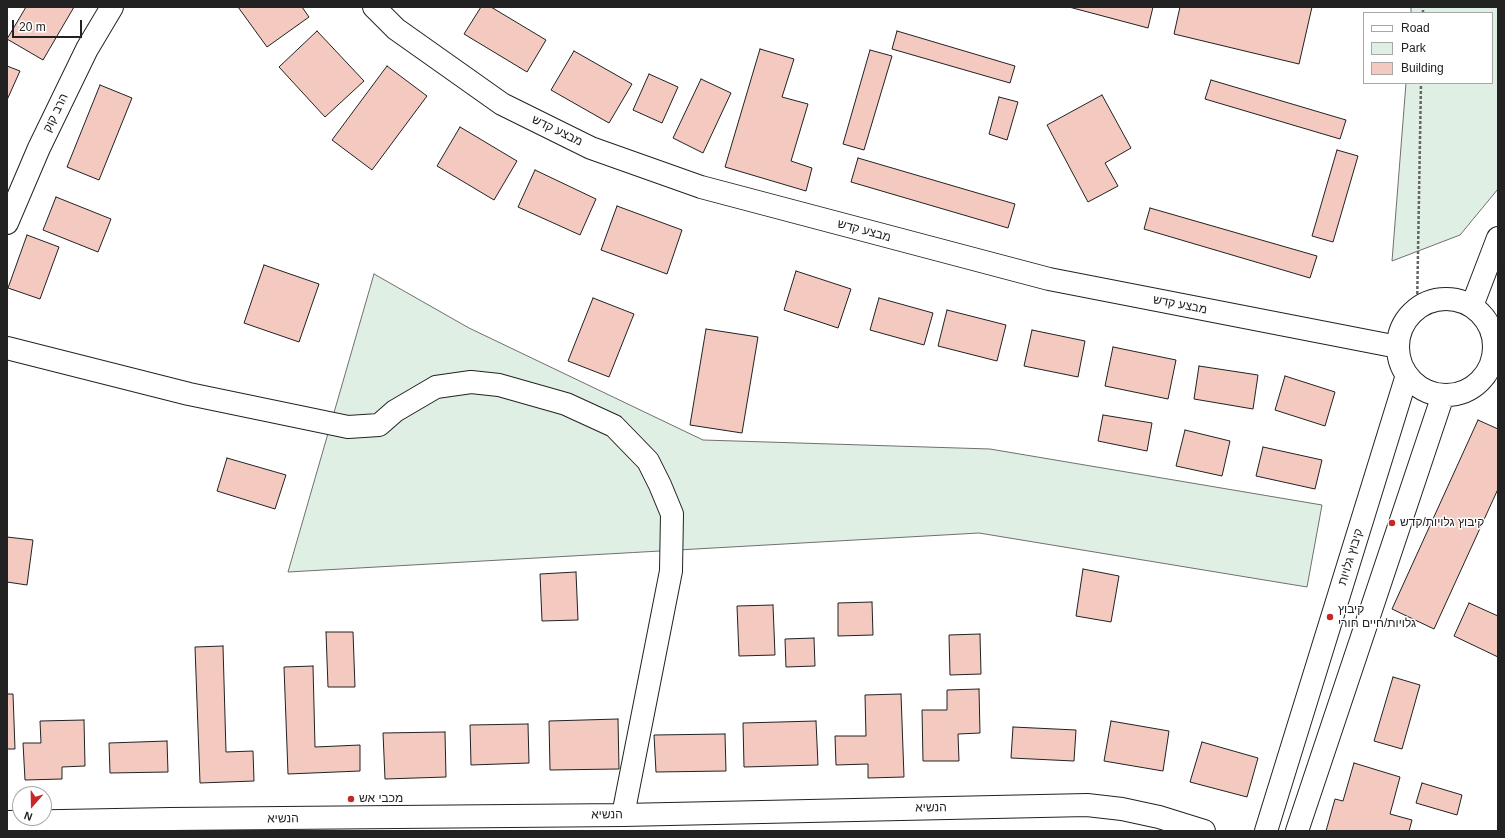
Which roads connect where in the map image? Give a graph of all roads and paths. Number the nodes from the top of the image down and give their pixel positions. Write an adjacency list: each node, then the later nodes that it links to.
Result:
1 (112, 7): 4 (street, הרב קוק)
2 (374, 7): 8 (street, מבצע קדש)
3 (1422, 84): 7 (path)
4 (7, 223)
5 (1498, 238): 6 (street)
6 (1472, 306): 7 (street); 10 (street)
7 (1417, 308): 8 (street)
8 (1398, 346): 11 (street)
9 (7, 348): 13 (street)
10 (1494, 371): 12 (street)
11 (1407, 375): 12 (street); 18 (street, קיבוץ גלויות)
12 (1443, 395): 19 (street)
13 (623, 815): 16 (street, הנשיא); 17 (street, הנשיא)
14 (7, 822): 15 (street, הנשיא)
15 (170, 825): 16 (street, הנשיא)
16 (263, 825)
17 (1204, 831)
18 (1266, 831)
19 (1297, 831)

